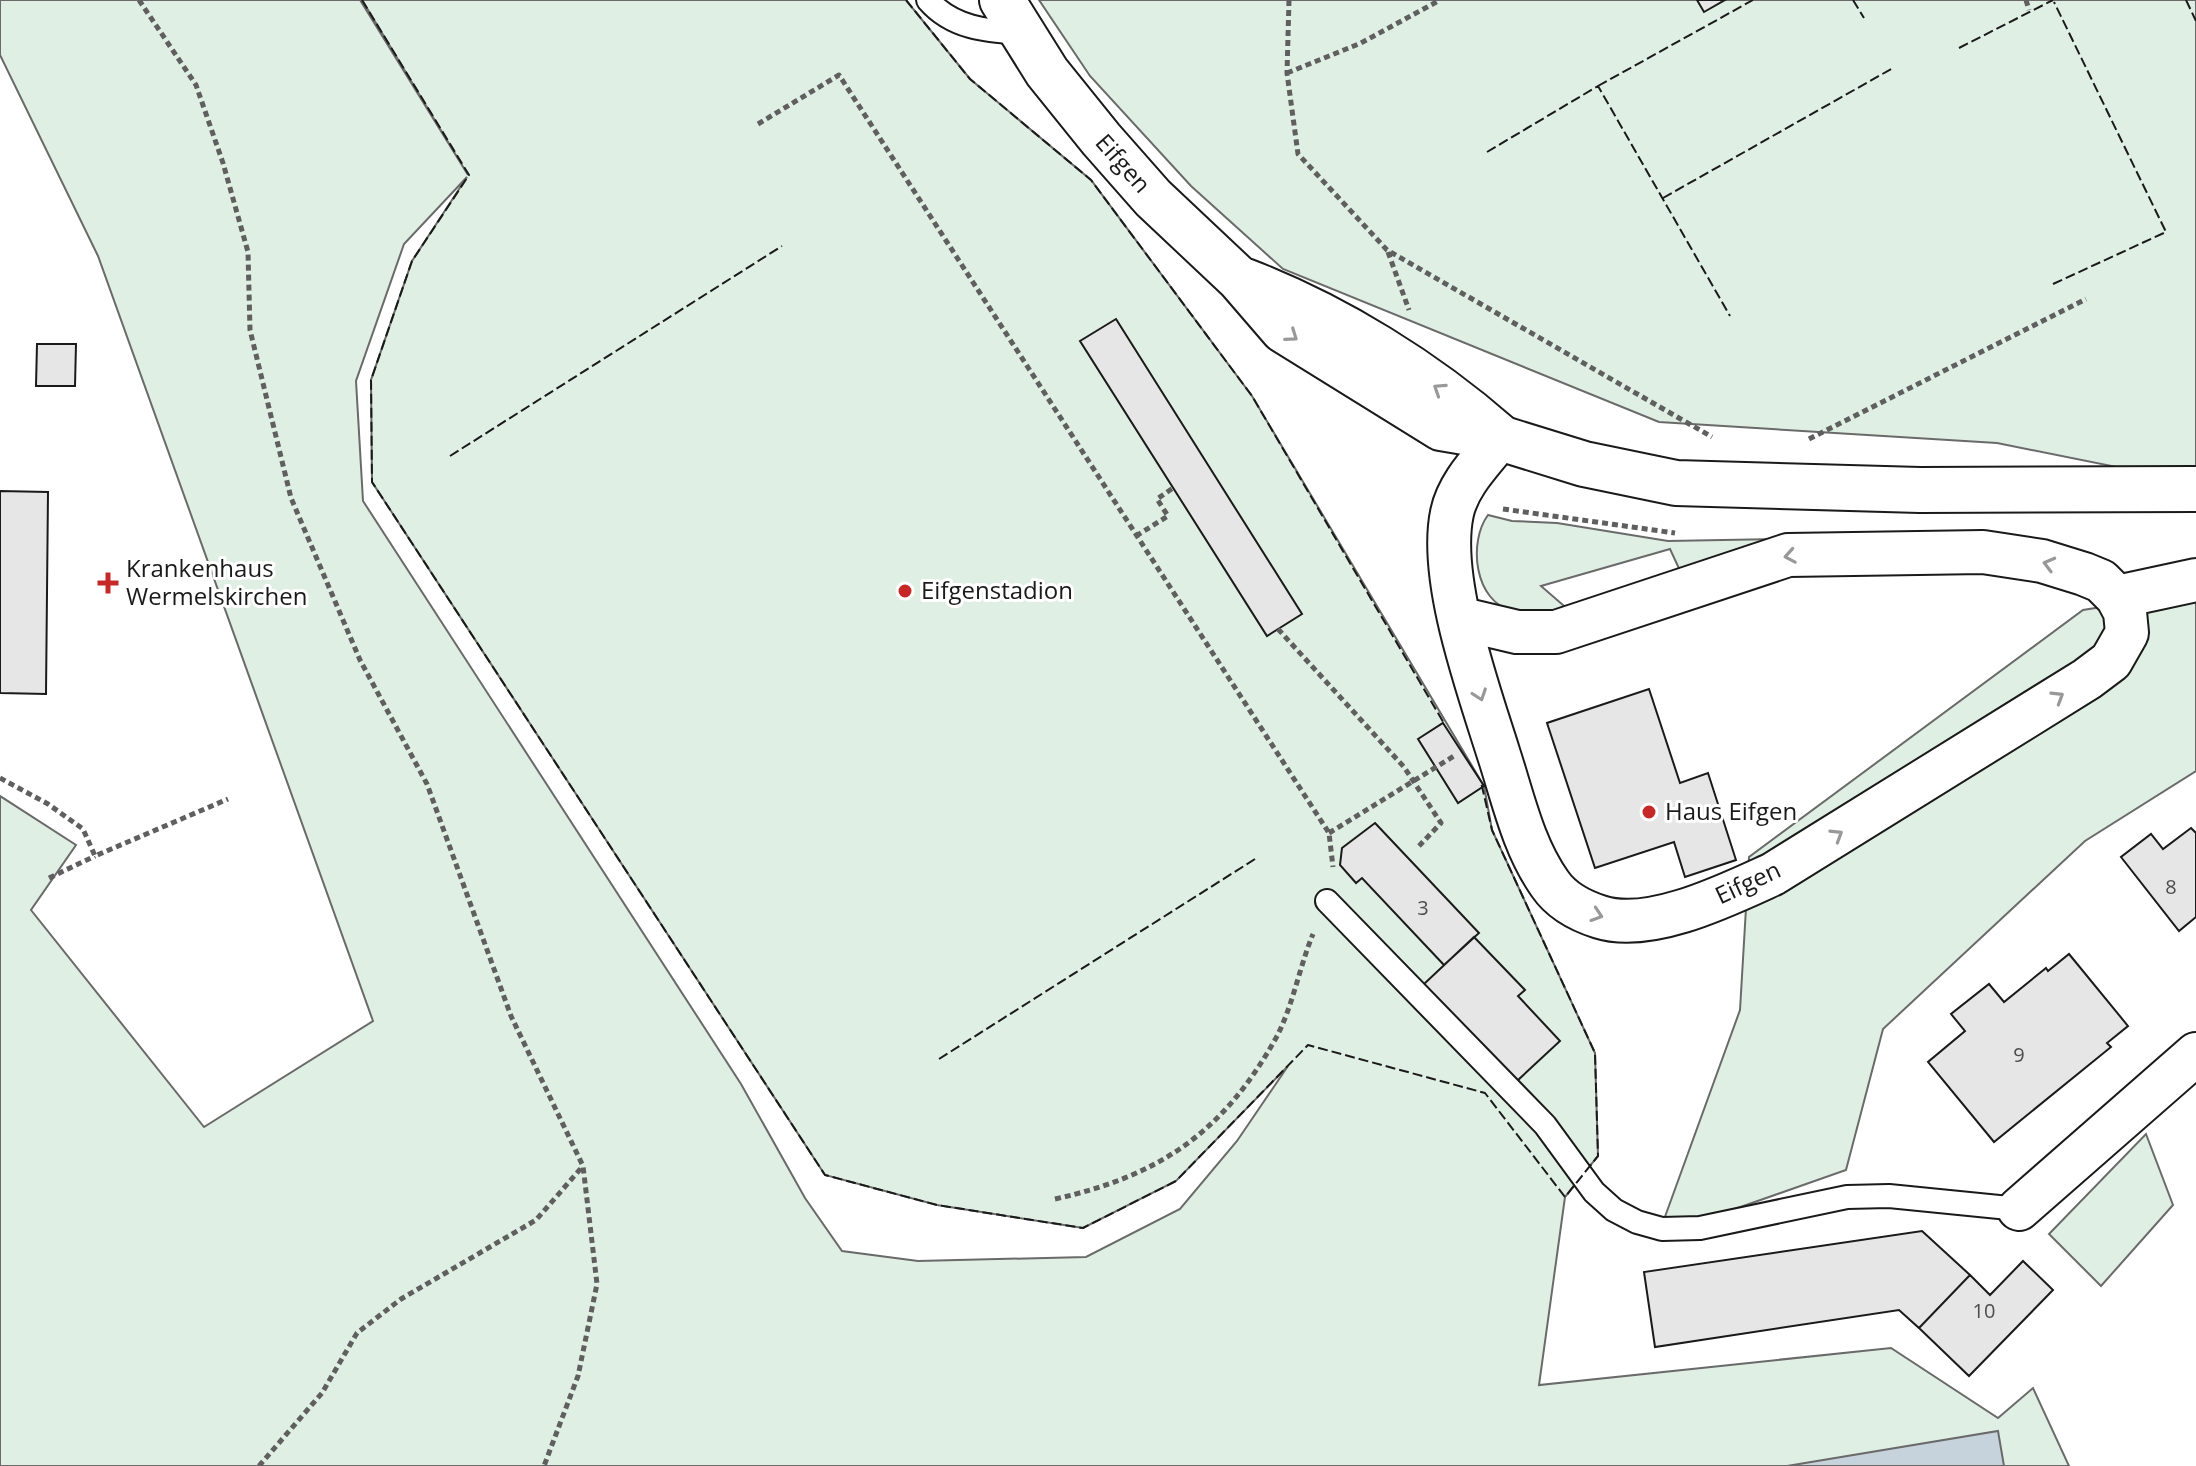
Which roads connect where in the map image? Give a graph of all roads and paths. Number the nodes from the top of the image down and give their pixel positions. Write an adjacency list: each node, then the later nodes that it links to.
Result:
1 (139, 0): 31 (path)
2 (928, 0): 7 (lane)
3 (1289, 0): 8 (path)
4 (1440, 0): 8 (path)
5 (2026, 0): 6 (path)
6 (2029, 10)
7 (1012, 17): 11 (main road, Eifgen)
8 (1287, 73): 13 (path)
9 (758, 124): 16 (path)
10 (2086, 299): 12 (path)
11 (1500, 438): 15 (main road, Eifgen); 19 (street, Eifgen)
12 (1807, 440)
13 (1720, 441)
14 (1173, 488): 16 (path)
15 (2196, 489)
16 (1136, 536): 25 (path)
17 (2196, 580): 18 (street)
18 (2117, 597): 19 (street, one-way to 19); 19 (street, Eifgen, one-way to 18)
19 (1462, 619)
20 (1278, 629): 23 (path)
21 (1461, 751): 23 (path)
22 (0, 778): 27 (path)
23 (1414, 782): 25 (path); 26 (path)
24 (228, 799): 27 (path)
25 (1329, 833): 29 (path)
26 (1419, 846)
27 (95, 856): 28 (path)
28 (49, 878)
29 (1327, 901): 32 (path); 33 (lane)
30 (2196, 1054): 33 (street)
31 (583, 1166): 34 (path); 35 (path)
32 (1055, 1199)
33 (2019, 1209)
34 (259, 1466)
35 (544, 1466)

